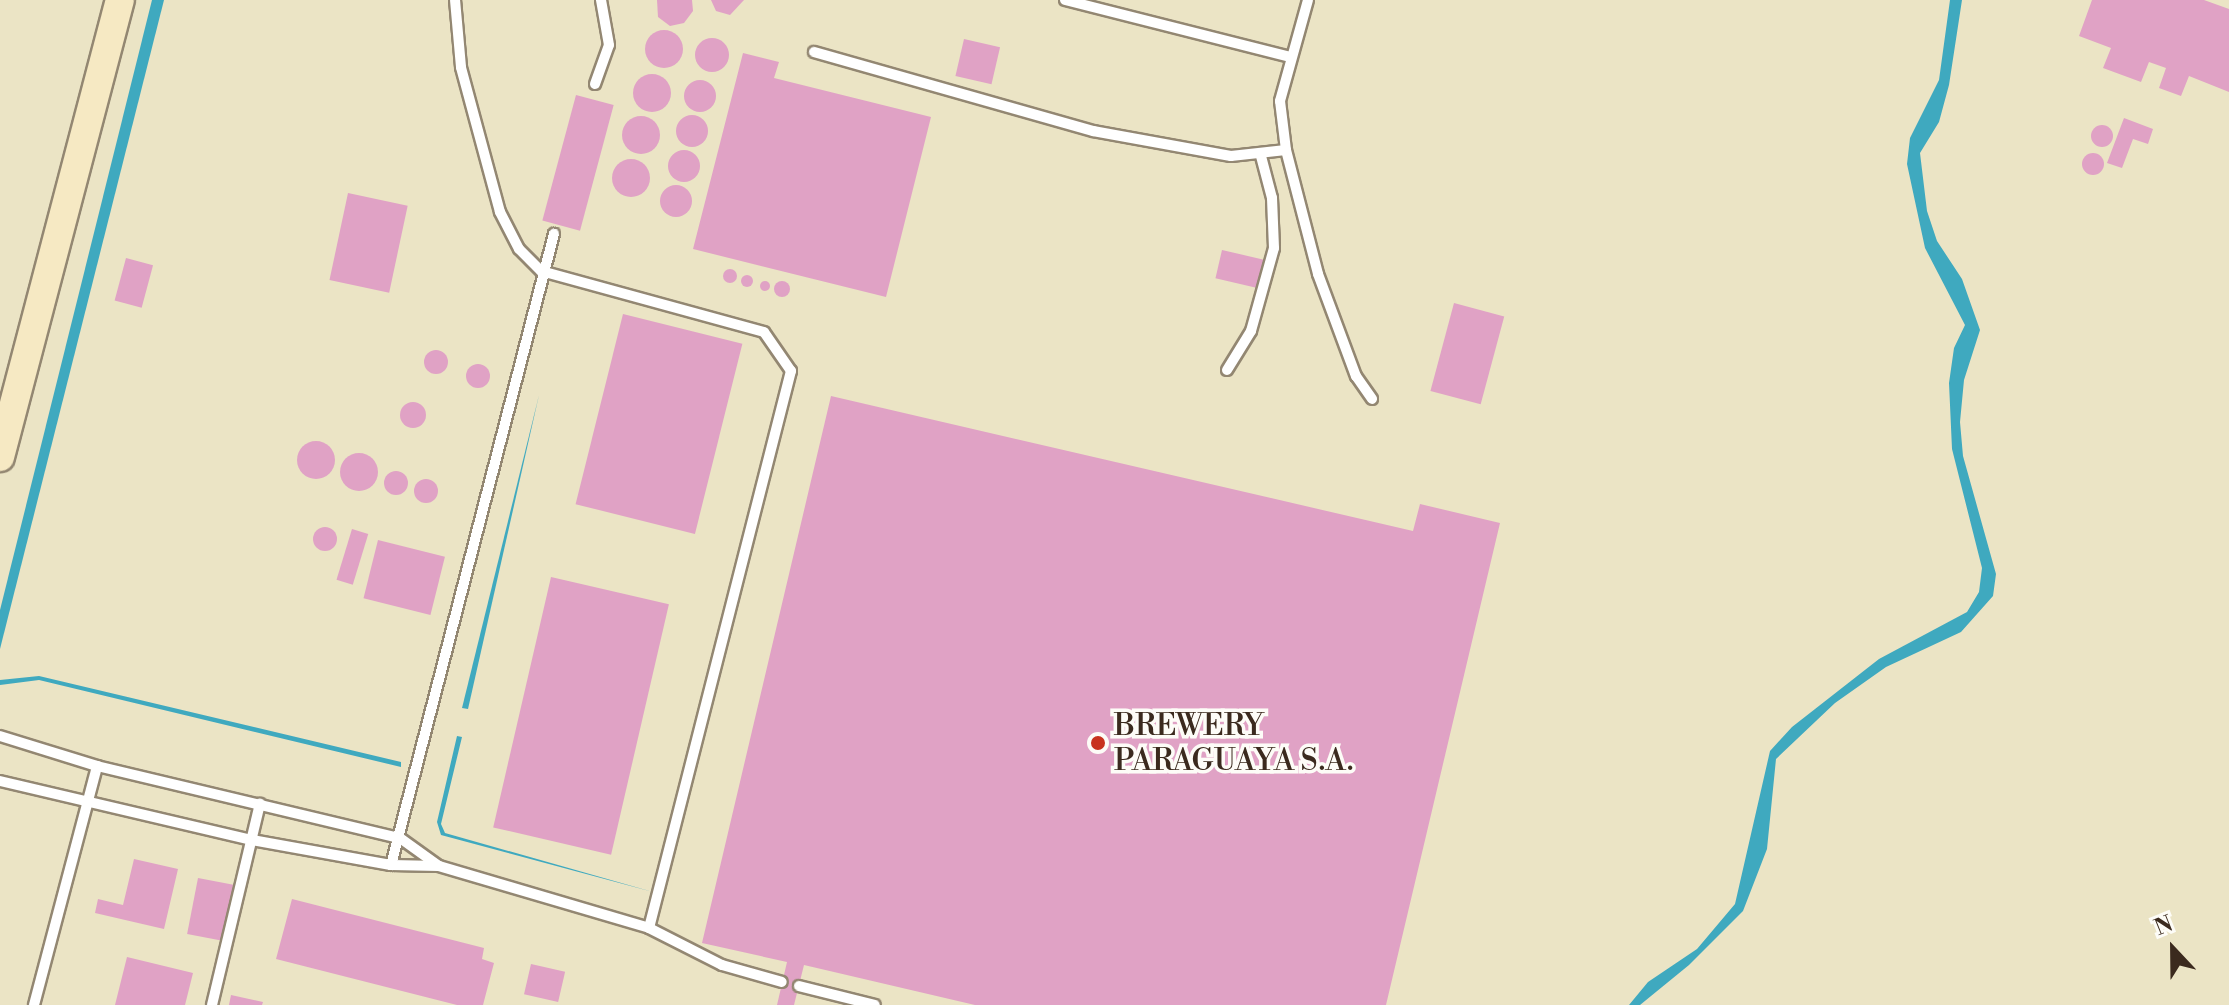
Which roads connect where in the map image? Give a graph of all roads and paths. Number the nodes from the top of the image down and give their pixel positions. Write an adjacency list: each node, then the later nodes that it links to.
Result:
1 (120, 0): 15 (main road)
2 (455, 0): 12 (lane)
3 (601, 0): 8 (lane)
4 (1065, 0): 7 (lane)
5 (1308, 0): 7 (lane)
6 (814, 52): 10 (lane)
7 (1290, 57): 9 (lane)
8 (595, 84)
9 (1286, 150): 10 (lane); 14 (lane)
10 (1261, 156): 13 (lane)
11 (554, 234): 12 (lane)
12 (541, 271): 21 (lane); 25 (lane)
13 (1227, 370)
14 (1372, 399)
15 (0, 457)
16 (0, 736): 17 (lane)
17 (97, 766): 19 (lane); 20 (lane)
18 (0, 781): 20 (lane)
19 (260, 804): 21 (lane); 22 (lane)
20 (86, 805): 22 (lane); 28 (lane)
21 (400, 838): 23 (lane); 24 (lane)
22 (252, 840): 23 (lane); 29 (lane)
23 (391, 865): 24 (lane)
24 (439, 866): 25 (lane)
25 (649, 928): 26 (lane)
26 (782, 982)
27 (799, 986): 30 (lane)
28 (34, 1005)
29 (212, 1005)
30 (875, 1005)

